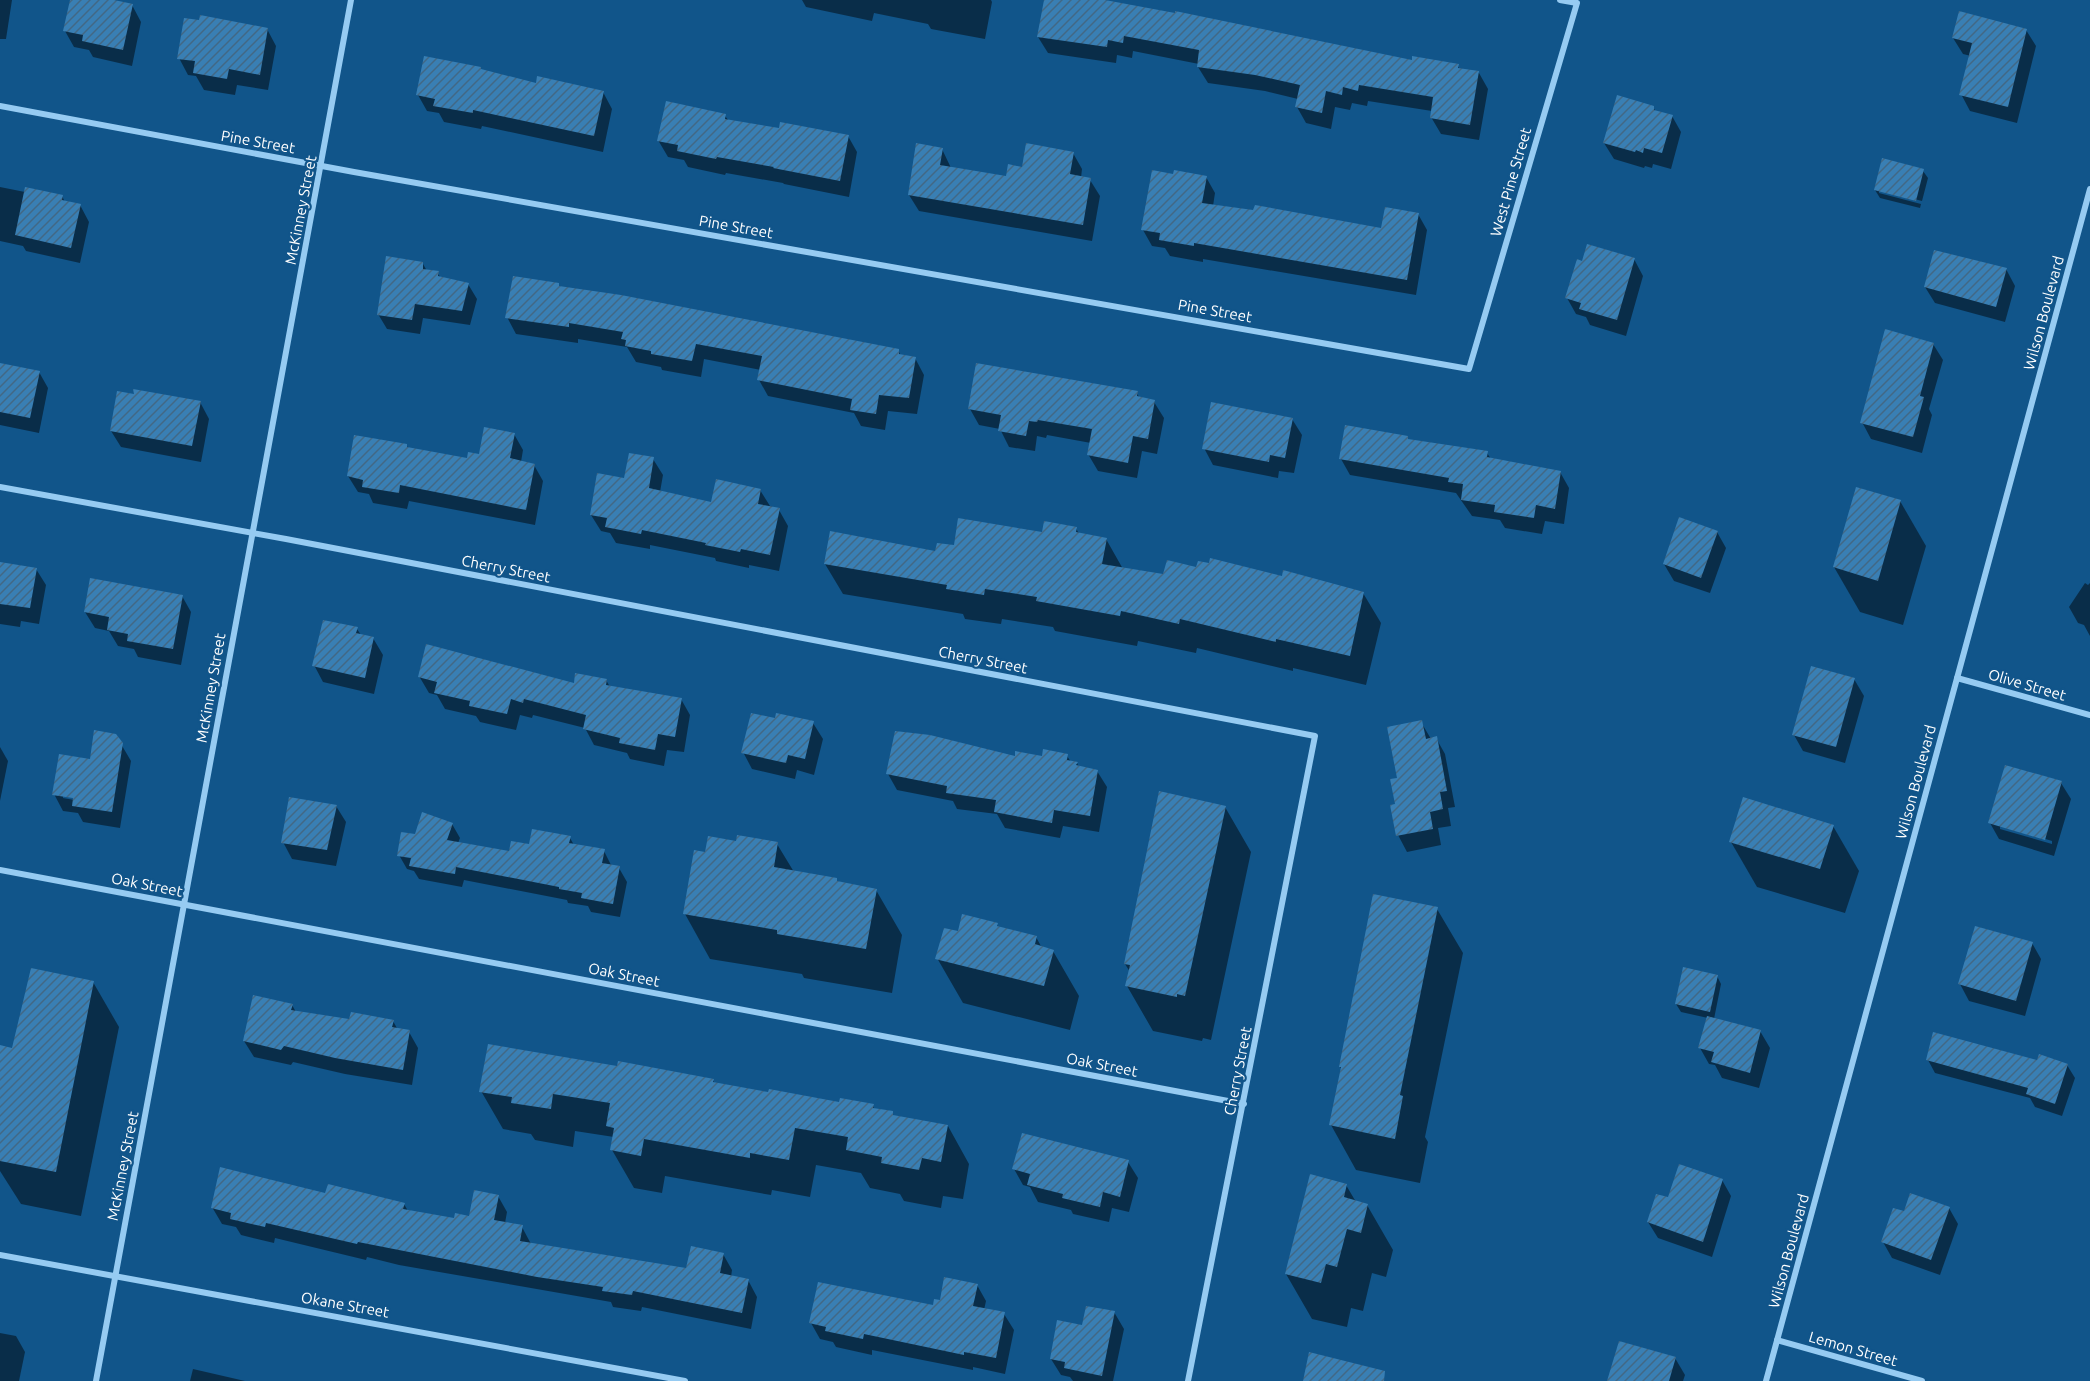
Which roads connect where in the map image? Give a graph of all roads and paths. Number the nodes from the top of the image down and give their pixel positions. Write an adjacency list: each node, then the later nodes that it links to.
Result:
1 (351, 0): 4 (street, McKinney Street)
2 (1560, 0): 6 (street, West Pine Street)
3 (0, 106): 4 (street, Pine Street)
4 (321, 166): 6 (street, Pine Street); 8 (street, McKinney Street)
5 (2090, 189): 9 (street, Wilson Boulevard)
6 (1469, 369)
7 (0, 487): 8 (street, Cherry Street)
8 (251, 533): 12 (street, McKinney Street); 13 (street, Cherry Street)
9 (1957, 678): 10 (street, Olive Street); 16 (street, Wilson Boulevard)
10 (2090, 715)
11 (0, 870): 12 (street, Oak Street)
12 (184, 904): 13 (street, Oak Street); 15 (street, McKinney Street)
13 (1244, 1104): 19 (street, Cherry Street)
14 (0, 1255): 15 (street, Okane Street)
15 (115, 1276): 17 (street, McKinney Street); 18 (street, Okane Street)
16 (1777, 1340): 20 (street, Wilson Boulevard); 21 (street, Lemon Street)
17 (96, 1381)
18 (685, 1381)
19 (1188, 1381)
20 (1766, 1381)
21 (1922, 1381)

